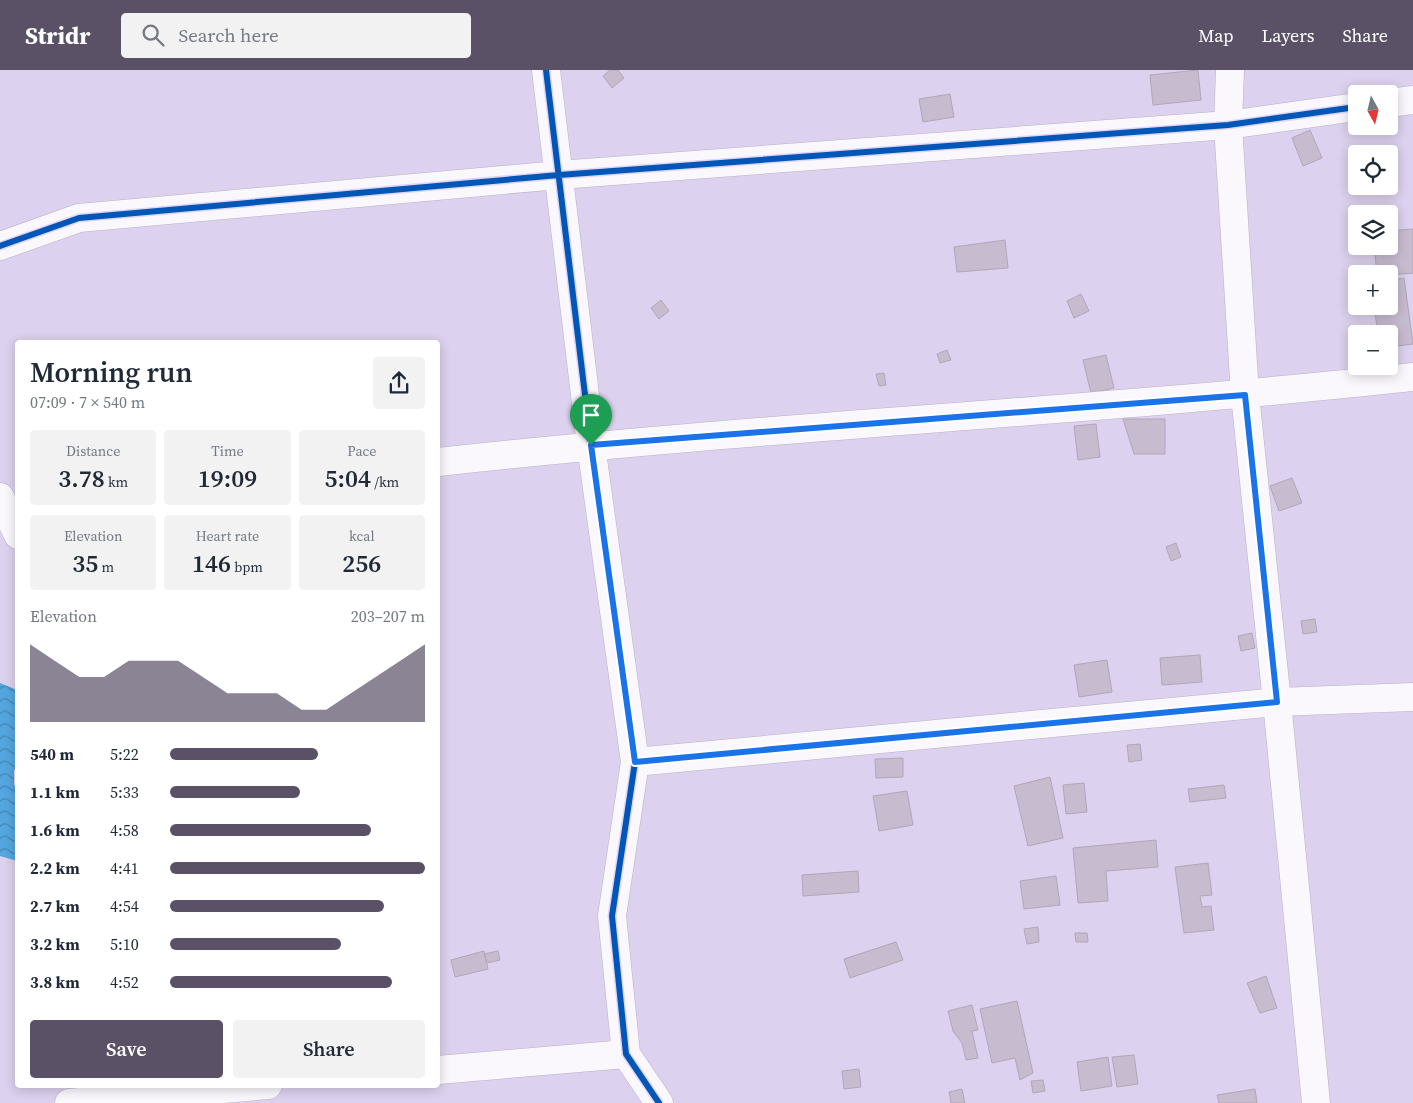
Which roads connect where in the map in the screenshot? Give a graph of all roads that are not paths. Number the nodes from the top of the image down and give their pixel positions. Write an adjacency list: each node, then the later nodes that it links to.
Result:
1 (546, 70): 7 (street)
2 (1230, 70): 6 (street)
3 (1413, 100): 4 (street)
4 (1398, 102)
5 (1348, 109): 6 (street)
6 (1228, 125): 7 (street); 10 (street)
7 (559, 175): 8 (street); 11 (street)
8 (0, 246)
9 (1413, 377): 10 (street)
10 (1245, 395): 11 (street); 17 (street)
11 (591, 445): 12 (street); 18 (street)
12 (440, 462)
13 (15, 496): 14 (street)
14 (0, 497): 15 (street)
15 (15, 529)
16 (1413, 697): 17 (street)
17 (1277, 702): 18 (street); 25 (street)
18 (635, 762): 19 (street)
19 (626, 1054): 20 (street); 24 (street)
20 (440, 1070)
21 (197, 1088): 22 (street)
22 (103, 1092): 23 (street)
23 (69, 1103)
24 (659, 1103)
25 (1316, 1103)

